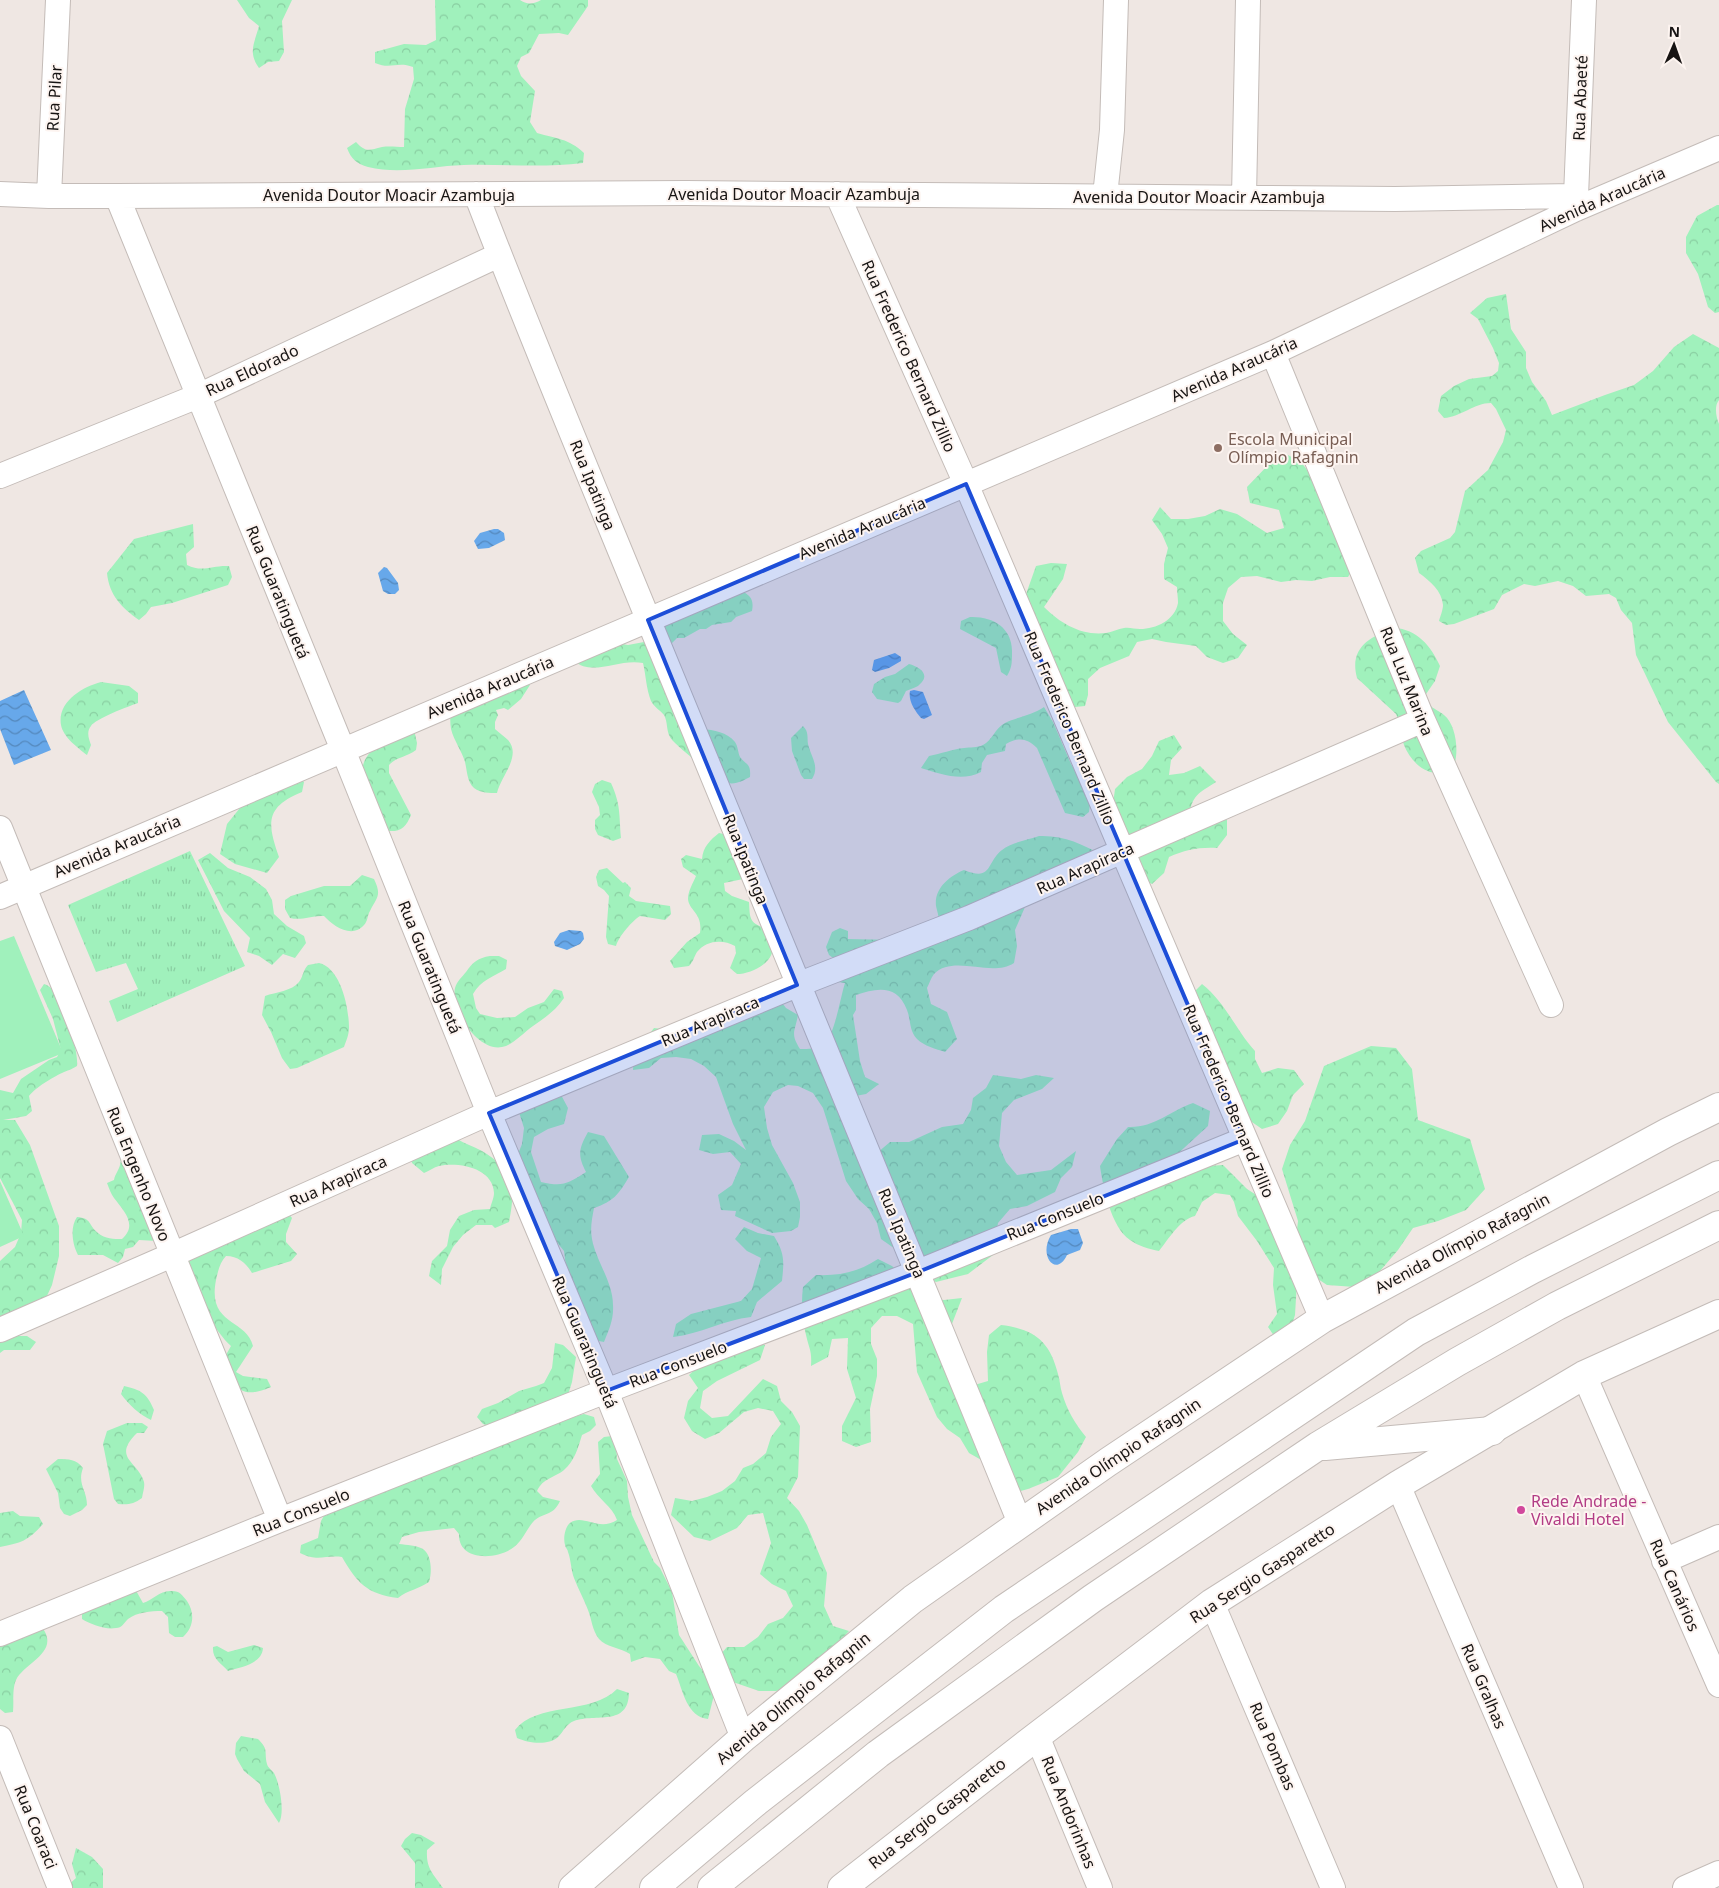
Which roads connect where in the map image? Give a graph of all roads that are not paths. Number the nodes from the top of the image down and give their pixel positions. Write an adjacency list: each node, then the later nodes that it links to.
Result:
1 (58, 0): 9 (street, Rua Pilar)
2 (1116, 0): 11 (street)
3 (1248, 0): 12 (street)
4 (1584, 0): 13 (street, Rua Abaeté)
5 (1719, 148): 13 (street, Avenida Araucária)
6 (0, 194): 9 (street, Avenida Doutor Moacir Azambuja)
7 (476, 194): 8 (street, Avenida Doutor Moacir Azambuja); 10 (street, Avenida Doutor Moacir Azambuja); 14 (street, Rua Ipatinga)
8 (837, 194): 11 (street, Avenida Doutor Moacir Azambuja); 18 (street, Rua Frederico Bernard Zillio)
9 (49, 196): 10 (street, Avenida Doutor Moacir Azambuja)
10 (117, 196): 16 (street, Rua Guaratinguetá)
11 (1105, 196): 12 (street, Avenida Doutor Moacir Azambuja)
12 (1244, 197): 13 (street, Avenida Doutor Moacir Azambuja)
13 (1576, 202): 15 (street, Avenida Araucária)
14 (499, 255): 16 (street, Rua Eldorado); 19 (street, Rua Ipatinga)
15 (1274, 353): 18 (street, Avenida Araucária); 20 (street, Rua Luz Marina)
16 (198, 396): 17 (street, Rua Eldorado); 21 (street, Rua Guaratinguetá)
17 (0, 476)
18 (966, 484): 19 (street, Avenida Araucária); 23 (street, Rua Frederico Bernard Zillio)
19 (648, 620): 21 (street, Avenida Araucária); 26 (street, Rua Ipatinga)
20 (1423, 720): 23 (street, Rua Arapiraca); 27 (street, Rua Luz Marina)
21 (343, 750): 24 (street, Avenida Araucária); 29 (street, Rua Guaratinguetá)
22 (0, 828): 24 (street, Rua Engenho Novo)
23 (1122, 851): 26 (street, Rua Arapiraca); 30 (street, Rua Frederico Bernard Zillio)
24 (22, 887): 25 (street, Avenida Araucária); 33 (street, Rua Engenho Novo)
25 (0, 897)
26 (797, 984): 29 (street, Rua Arapiraca); 34 (street, Rua Ipatinga)
27 (1551, 1004)
28 (1719, 1108): 36 (main road, Avenida Olímpio Rafagnin)
29 (489, 1113): 33 (street, Rua Arapiraca); 39 (street, Rua Guaratinguetá)
30 (1246, 1139): 34 (street, Rua Consuelo); 36 (street, Rua Frederico Bernard Zillio)
31 (1719, 1176): 57 (main road)
32 (1719, 1225): 41 (main road)
33 (172, 1255): 37 (street, Rua Arapiraca); 43 (street, Rua Engenho Novo)
34 (918, 1272): 39 (street, Rua Consuelo); 44 (street, Rua Ipatinga)
35 (1719, 1314): 38 (main road, Rua Sergio Gasparetto)
36 (1322, 1319): 44 (main road, Avenida Olímpio Rafagnin)
37 (0, 1330)
38 (1584, 1375): 40 (main road, Rua Sergio Gasparetto); 46 (street, Rua Canários)
39 (606, 1391): 43 (street, Rua Consuelo); 52 (street, Rua Guaratinguetá)
40 (1492, 1431): 41 (main road); 42 (main road, Rua Sergio Gasparetto)
41 (1318, 1446): 58 (main road)
42 (1398, 1485): 47 (main road, Rua Sergio Gasparetto); 61 (street, Rua Gralhas)
43 (280, 1520): 48 (street, Rua Consuelo)
44 (1020, 1523): 52 (main road, Avenida Olímpio Rafagnin)
45 (1719, 1537): 46 (street)
46 (1664, 1561): 49 (street, Rua Canários)
47 (1212, 1603): 50 (main road, Rua Sergio Gasparetto); 60 (street, Rua Pombas)
48 (0, 1634)
49 (1719, 1685)
50 (1037, 1736): 54 (main road, Rua Sergio Gasparetto); 59 (street, Rua Andorinhas)
51 (0, 1738): 55 (street, Rua Coaraci)
52 (743, 1738): 56 (main road, Avenida Olímpio Rafagnin)
53 (1719, 1873): 62 (street)
54 (851, 1885)
55 (60, 1888)
56 (573, 1888)
57 (654, 1888)
58 (712, 1888)
59 (1100, 1888)
60 (1333, 1888)
61 (1571, 1888)
62 (1685, 1888)

